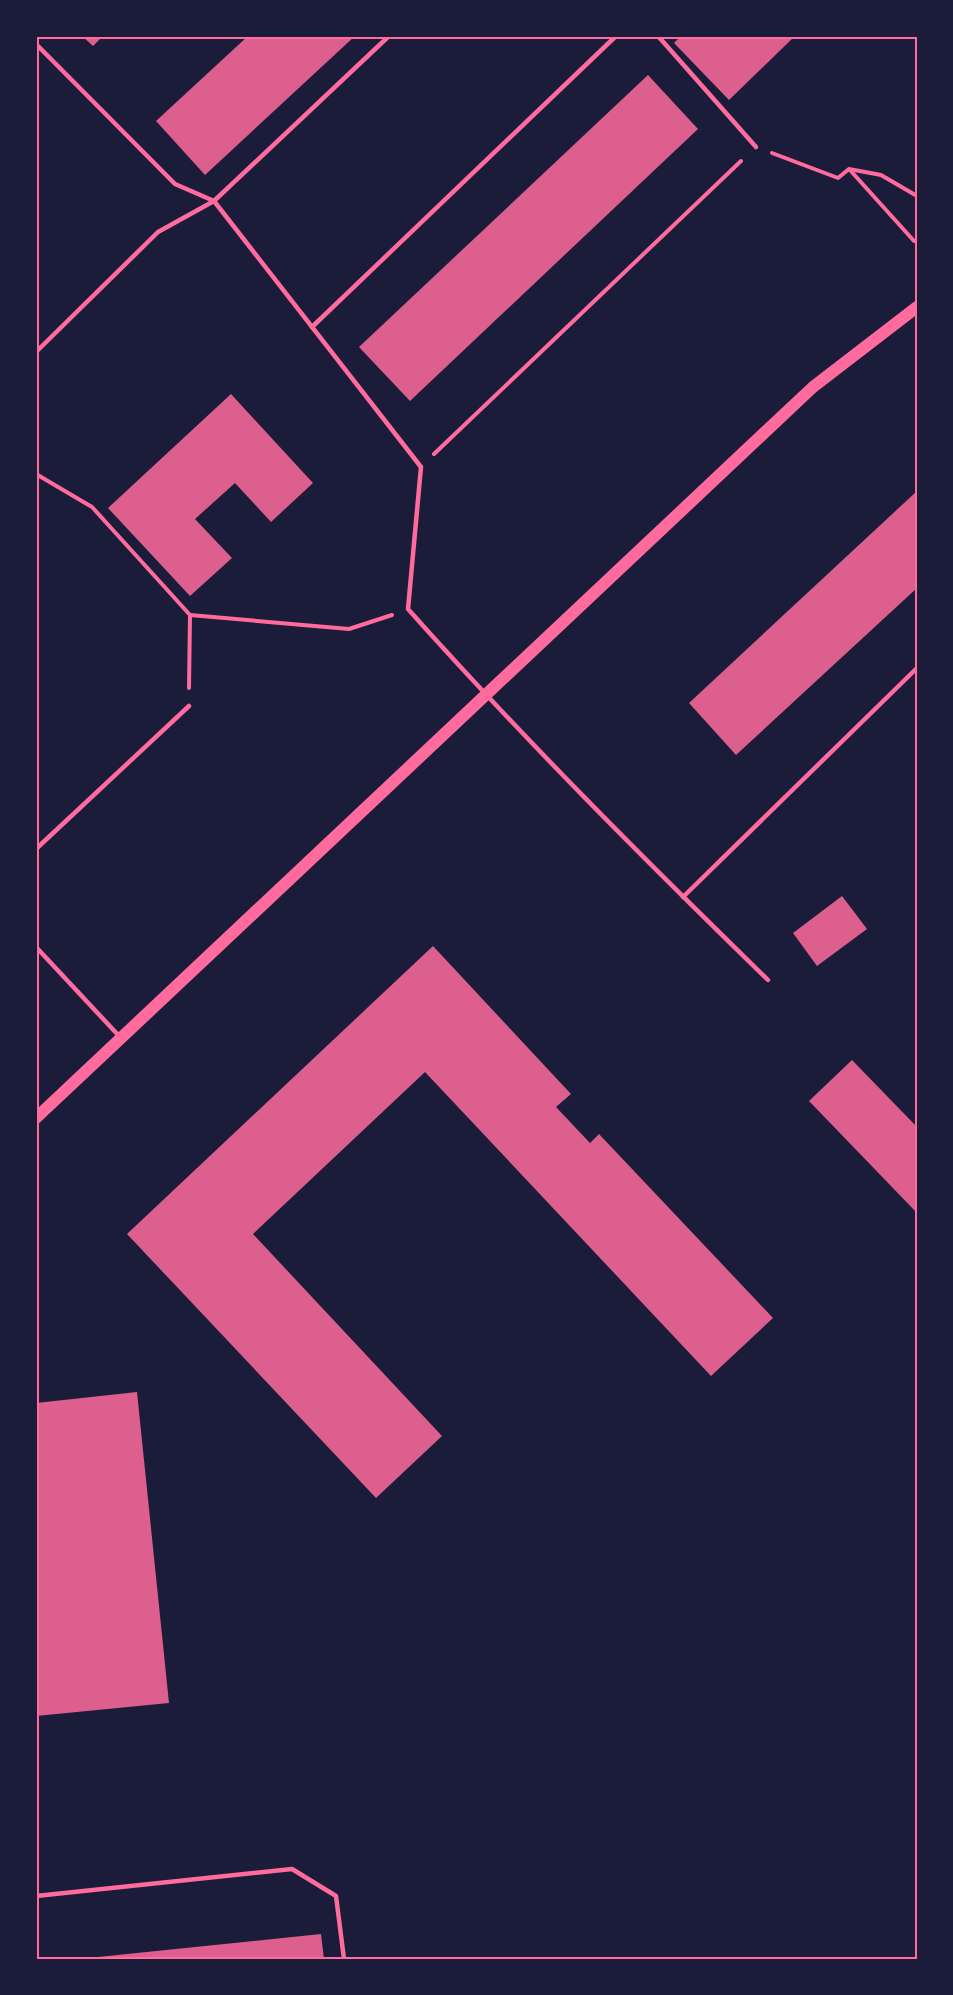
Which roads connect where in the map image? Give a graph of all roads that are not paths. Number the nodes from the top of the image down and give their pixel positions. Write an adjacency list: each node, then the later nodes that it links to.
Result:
1 (389, 36): 6 (lane)
2 (616, 36): 8 (lane)
3 (658, 36): 5 (lane)
4 (36, 44): 6 (lane)
5 (756, 147)
6 (214, 201): 8 (lane); 9 (lane)
7 (917, 307): 11 (main road)
8 (312, 327): 11 (lane)
9 (36, 352)
10 (917, 668): 14 (lane)
11 (485, 694): 14 (lane); 17 (main road)
12 (189, 706): 13 (lane)
13 (36, 849)
14 (683, 897): 16 (lane)
15 (36, 947): 17 (lane)
16 (768, 980)
17 (122, 1039): 18 (main road)
18 (36, 1118)
19 (36, 1896): 20 (lane)
20 (344, 1959)

